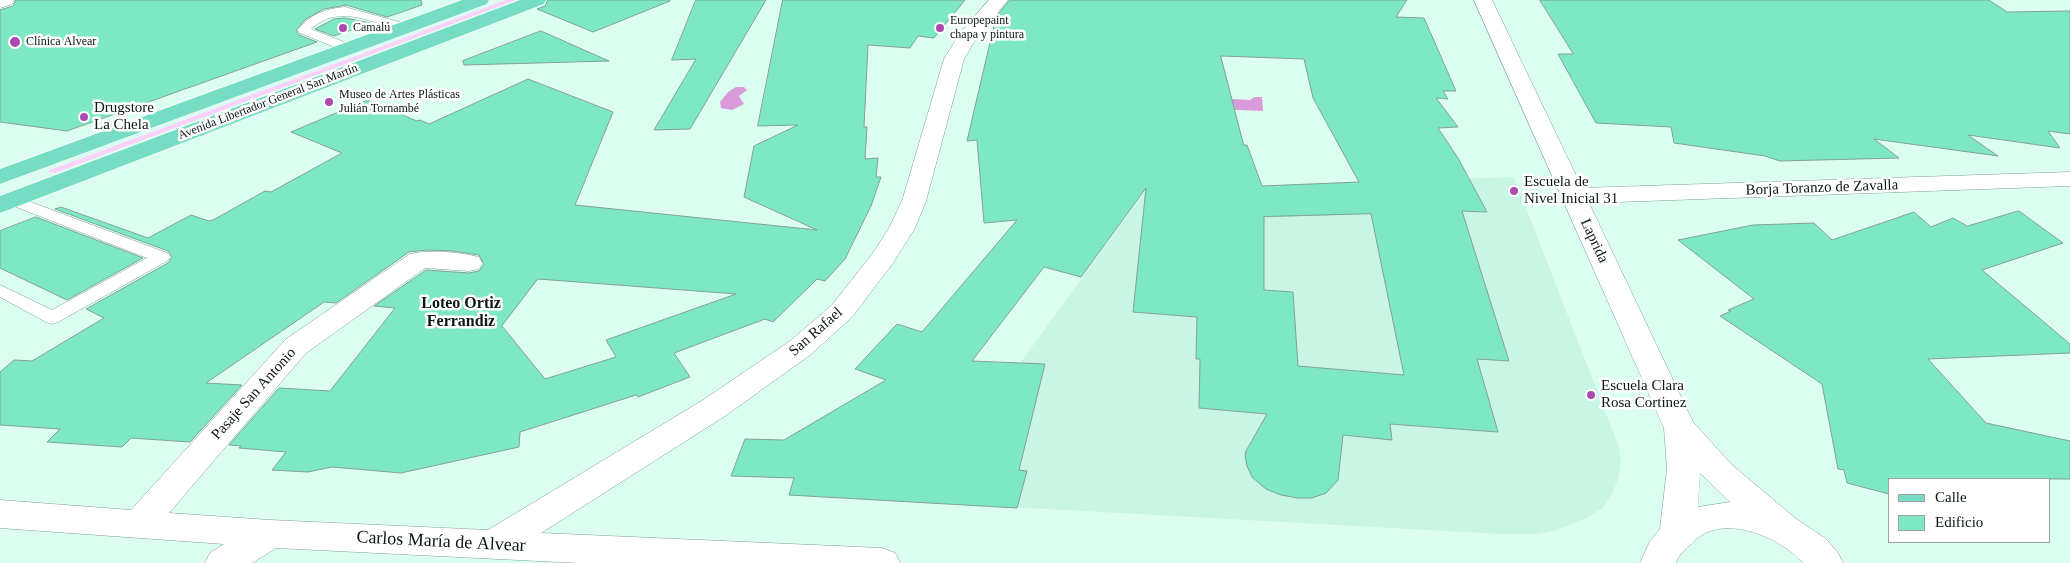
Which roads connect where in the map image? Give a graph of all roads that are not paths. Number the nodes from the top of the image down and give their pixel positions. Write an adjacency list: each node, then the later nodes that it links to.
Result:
1 (5, 0): 6 (street)
2 (480, 0): 7 (main road, Avenida Libertador General San Martín)
3 (537, 0): 12 (main road, Avenida Libertador General San Martín)
4 (999, 0): 20 (street, San Rafael)
5 (1484, 0): 11 (street, Laprida)
6 (0, 2)
7 (406, 28): 8 (main road, Avenida Libertador General San Martín); 8 (lane)
8 (348, 48): 9 (main road, Avenida Libertador General San Martín)
9 (0, 177)
10 (2070, 179): 11 (street, Borja Toranzo de Zavalla)
11 (1574, 196): 15 (street, Laprida)
12 (6, 202): 14 (lane)
13 (469, 263): 17 (street, Pasaje San Antonio)
14 (0, 290)
15 (1680, 428): 18 (street, Laprida); 21 (street, Laprida)
16 (0, 514): 17 (street, Carlos María de Alvear)
17 (138, 524): 19 (street, Carlos María de Alvear)
18 (1782, 528): 21 (street); 22 (street)
19 (270, 534): 20 (street, Carlos María de Alvear); 23 (street)
20 (493, 545): 24 (street, Carlos María de Alvear)
21 (1659, 553)
22 (1825, 560)
23 (222, 563)
24 (871, 563)

